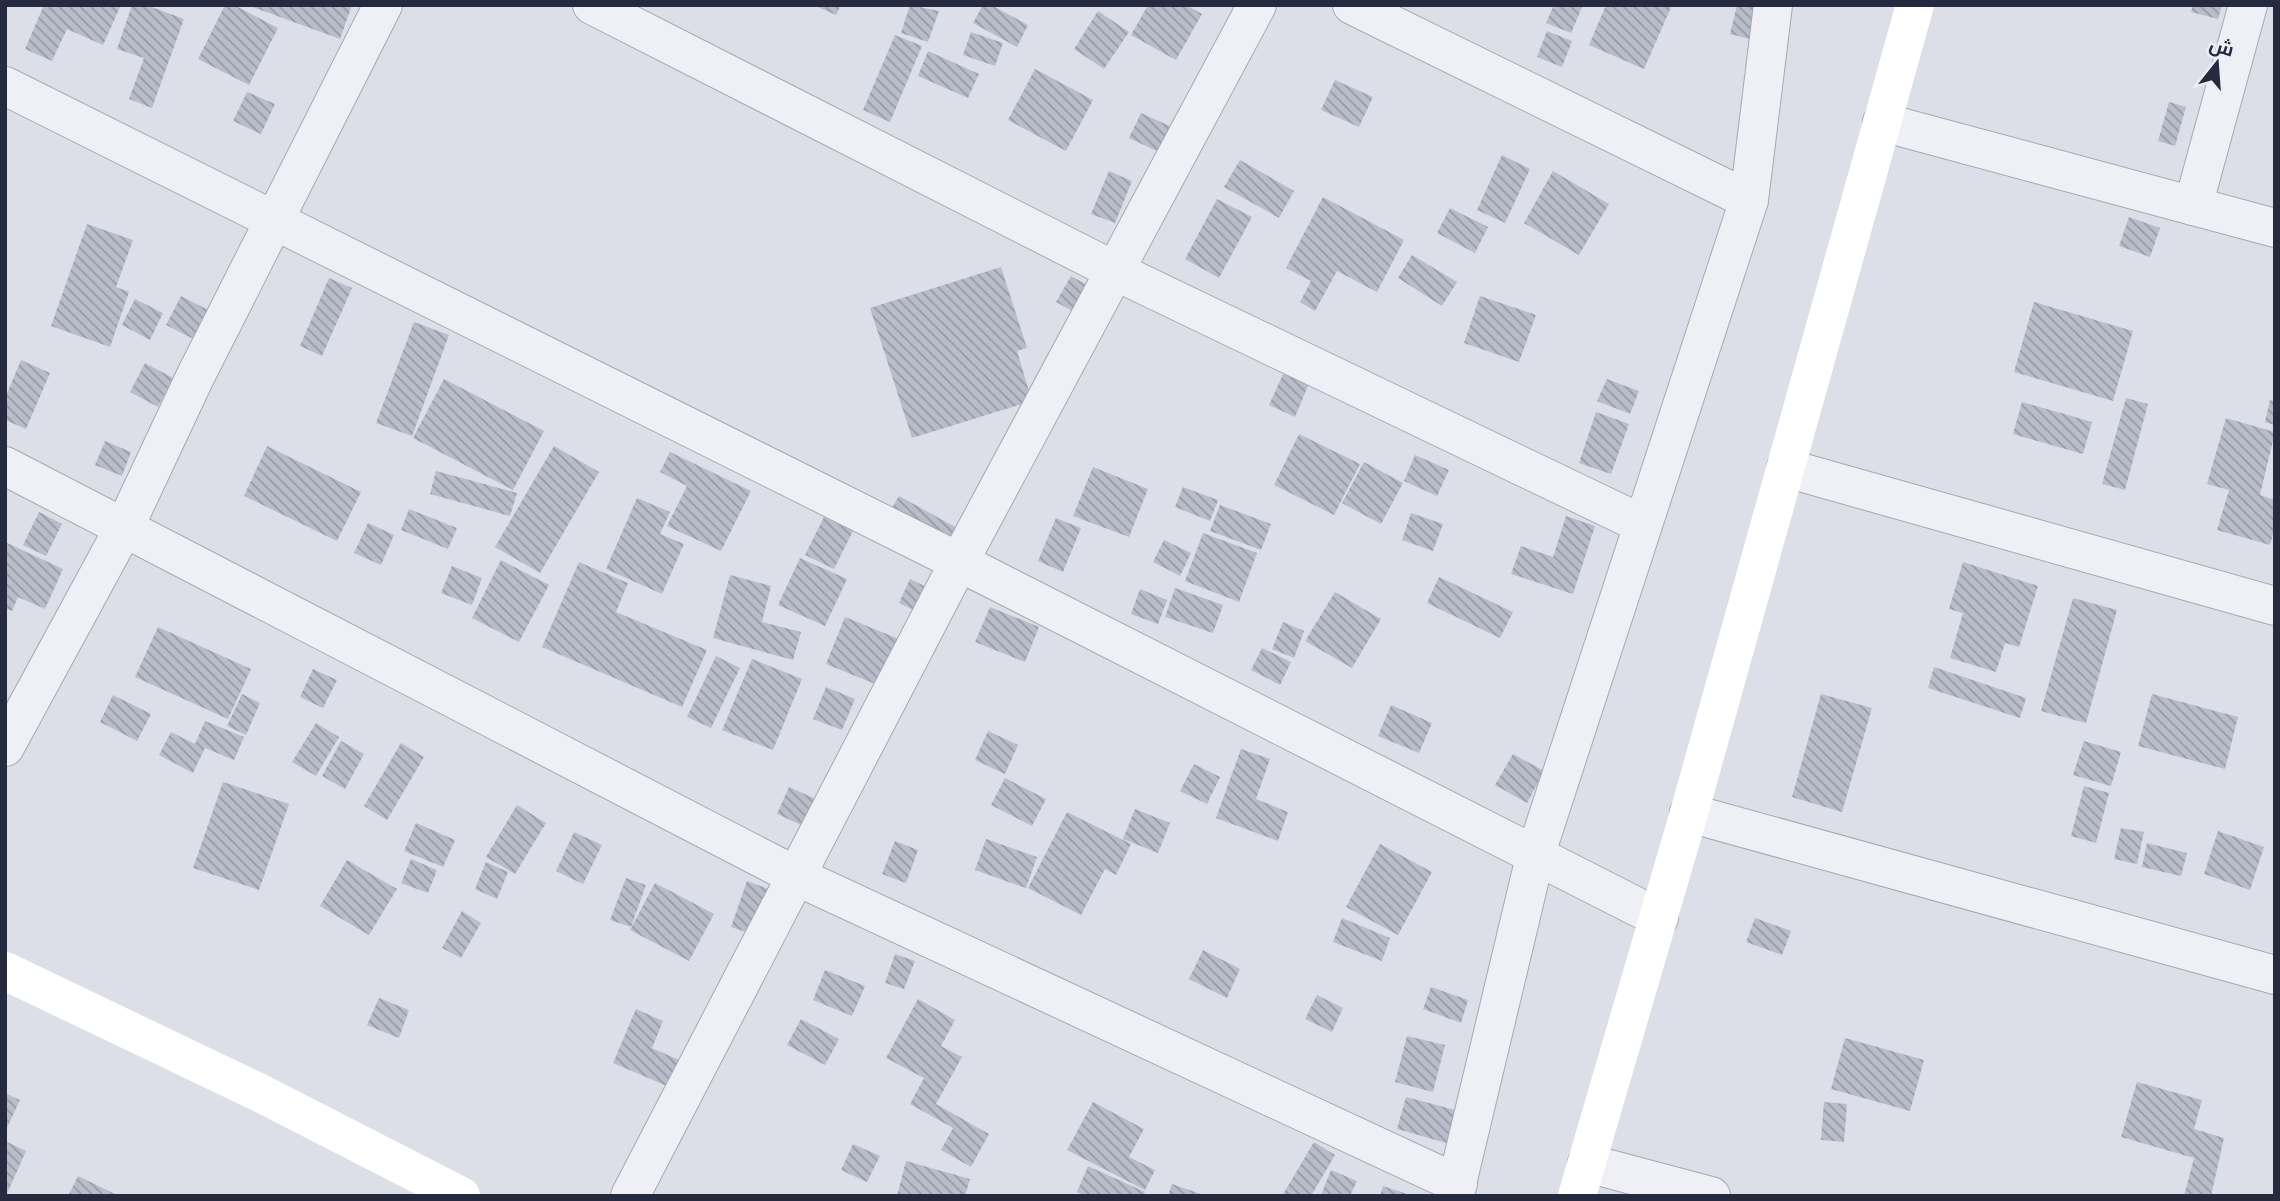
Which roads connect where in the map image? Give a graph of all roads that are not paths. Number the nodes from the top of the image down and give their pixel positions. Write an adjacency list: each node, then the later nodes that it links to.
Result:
1 (383, 5): 12 (street)
2 (592, 5): 14 (street)
3 (1257, 5): 14 (street)
4 (1352, 5): 10 (street)
5 (1773, 5): 10 (street)
6 (1915, 5): 9 (street)
7 (2248, 5): 11 (street)
8 (5, 86): 12 (street)
9 (1882, 122): 11 (street); 16 (street)
10 (1749, 200): 17 (street)
11 (2193, 206): 13 (street)
12 (276, 223): 18 (street); 19 (street)
13 (2275, 228)
14 (1115, 271): 17 (street); 19 (street)
15 (5, 466): 18 (street)
16 (1786, 468): 20 (street); 22 (street)
17 (1642, 524): 23 (street)
18 (125, 526): 21 (street); 24 (street)
19 (960, 562): 23 (street); 24 (street)
20 (2275, 606)
21 (5, 747)
22 (1689, 813): 25 (street); 27 (street)
23 (1536, 853): 25 (street); 29 (street)
24 (796, 876): 29 (street); 31 (street)
25 (1659, 918): 28 (street)
26 (5, 971): 30 (street)
27 (2275, 975)
28 (1582, 1179): 32 (street)
29 (1456, 1190)
30 (461, 1196)
31 (630, 1196)
32 (1711, 1196)

